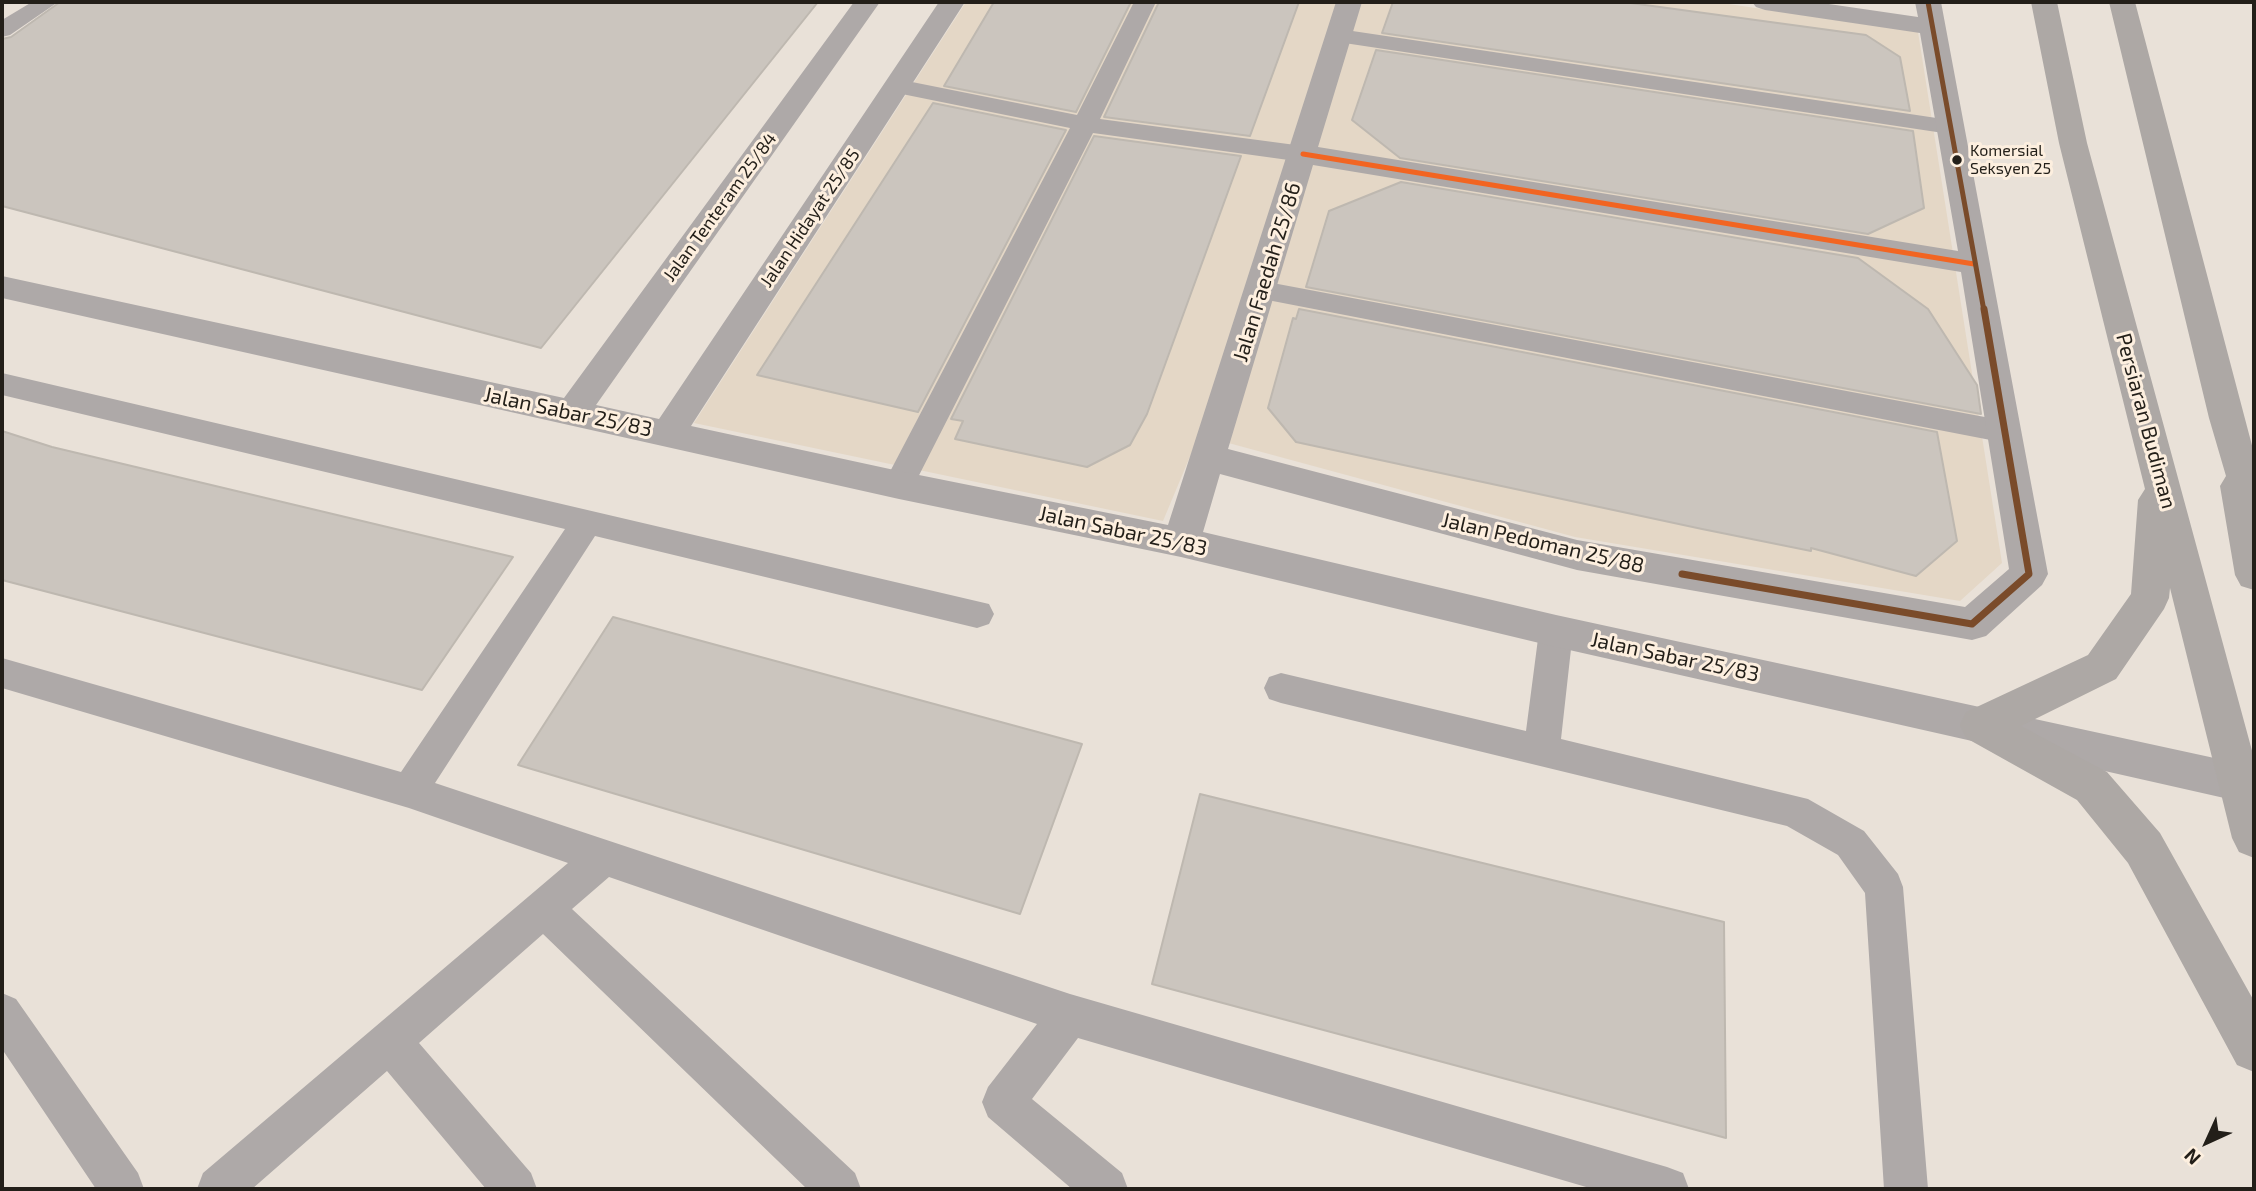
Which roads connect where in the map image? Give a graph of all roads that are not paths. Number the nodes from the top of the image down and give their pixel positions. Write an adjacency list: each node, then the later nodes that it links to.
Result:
1 (47, 2): 10 (lane)
2 (867, 2): 20 (street, Jalan Tenteram 25/84)
3 (952, 2): 12 (street, Jalan Hidayat 25/85)
4 (1145, 2): 13 (lane)
5 (1349, 2): 11 (street, Jalan Faedah 25/86)
6 (1765, 2): 9 (street)
7 (2122, 2): 21 (main road)
8 (2039, 3): 25 (main road, Persiaran Budiman)
9 (1930, 14): 14 (street)
10 (2, 30)
11 (1339, 36): 14 (lane); 15 (street, Jalan Faedah 25/86)
12 (897, 86): 13 (lane); 23 (street, Jalan Hidayat 25/85)
13 (1085, 124): 15 (lane); 26 (lane)
14 (1950, 127): 16 (street)
15 (1303, 154): 16 (street); 18 (street, Jalan Faedah 25/86)
16 (1974, 264): 22 (street)
17 (2, 287): 20 (street, Jalan Sabar 25/83)
18 (1262, 290): 22 (lane); 24 (street, Jalan Faedah 25/86)
19 (2, 384): 28 (lane)
20 (572, 413): 23 (street, Jalan Sabar 25/83)
21 (2226, 418): 27 (main road); 30 (main road)
22 (2006, 432): 24 (street, Jalan Pedoman 25/88)
23 (667, 434): 26 (street, Jalan Sabar 25/83)
24 (1209, 458): 29 (street, Jalan Faedah 25/86)
25 (2158, 469): 35 (main road); 37 (main road, Persiaran Budiman)
26 (899, 485): 29 (street, Jalan Sabar 25/83)
27 (2254, 510)
28 (587, 521): 31 (lane); 38 (lane)
29 (1181, 542): 32 (street, Jalan Sabar 25/83)
30 (2254, 575)
31 (977, 614)
32 (1556, 631): 35 (street, Jalan Sabar 25/83); 36 (lane)
33 (2, 673): 38 (lane)
34 (1281, 688): 36 (lane)
35 (1981, 725): 37 (street, Jalan Sabar 25/83); 45 (main road)
36 (1542, 750): 52 (lane)
37 (2248, 779): 39 (main road, Persiaran Budiman)
38 (409, 791): 40 (lane)
39 (2254, 838)
40 (602, 858): 41 (lane); 43 (lane)
41 (544, 909): 44 (lane); 49 (lane)
42 (2, 1013): 46 (lane)
43 (1070, 1015): 50 (lane); 51 (lane)
44 (390, 1042): 47 (lane); 48 (lane)
45 (2254, 1048)
46 (122, 1189)
47 (219, 1189)
48 (515, 1189)
49 (839, 1189)
50 (1106, 1189)
51 (1667, 1189)
52 (1906, 1189)

